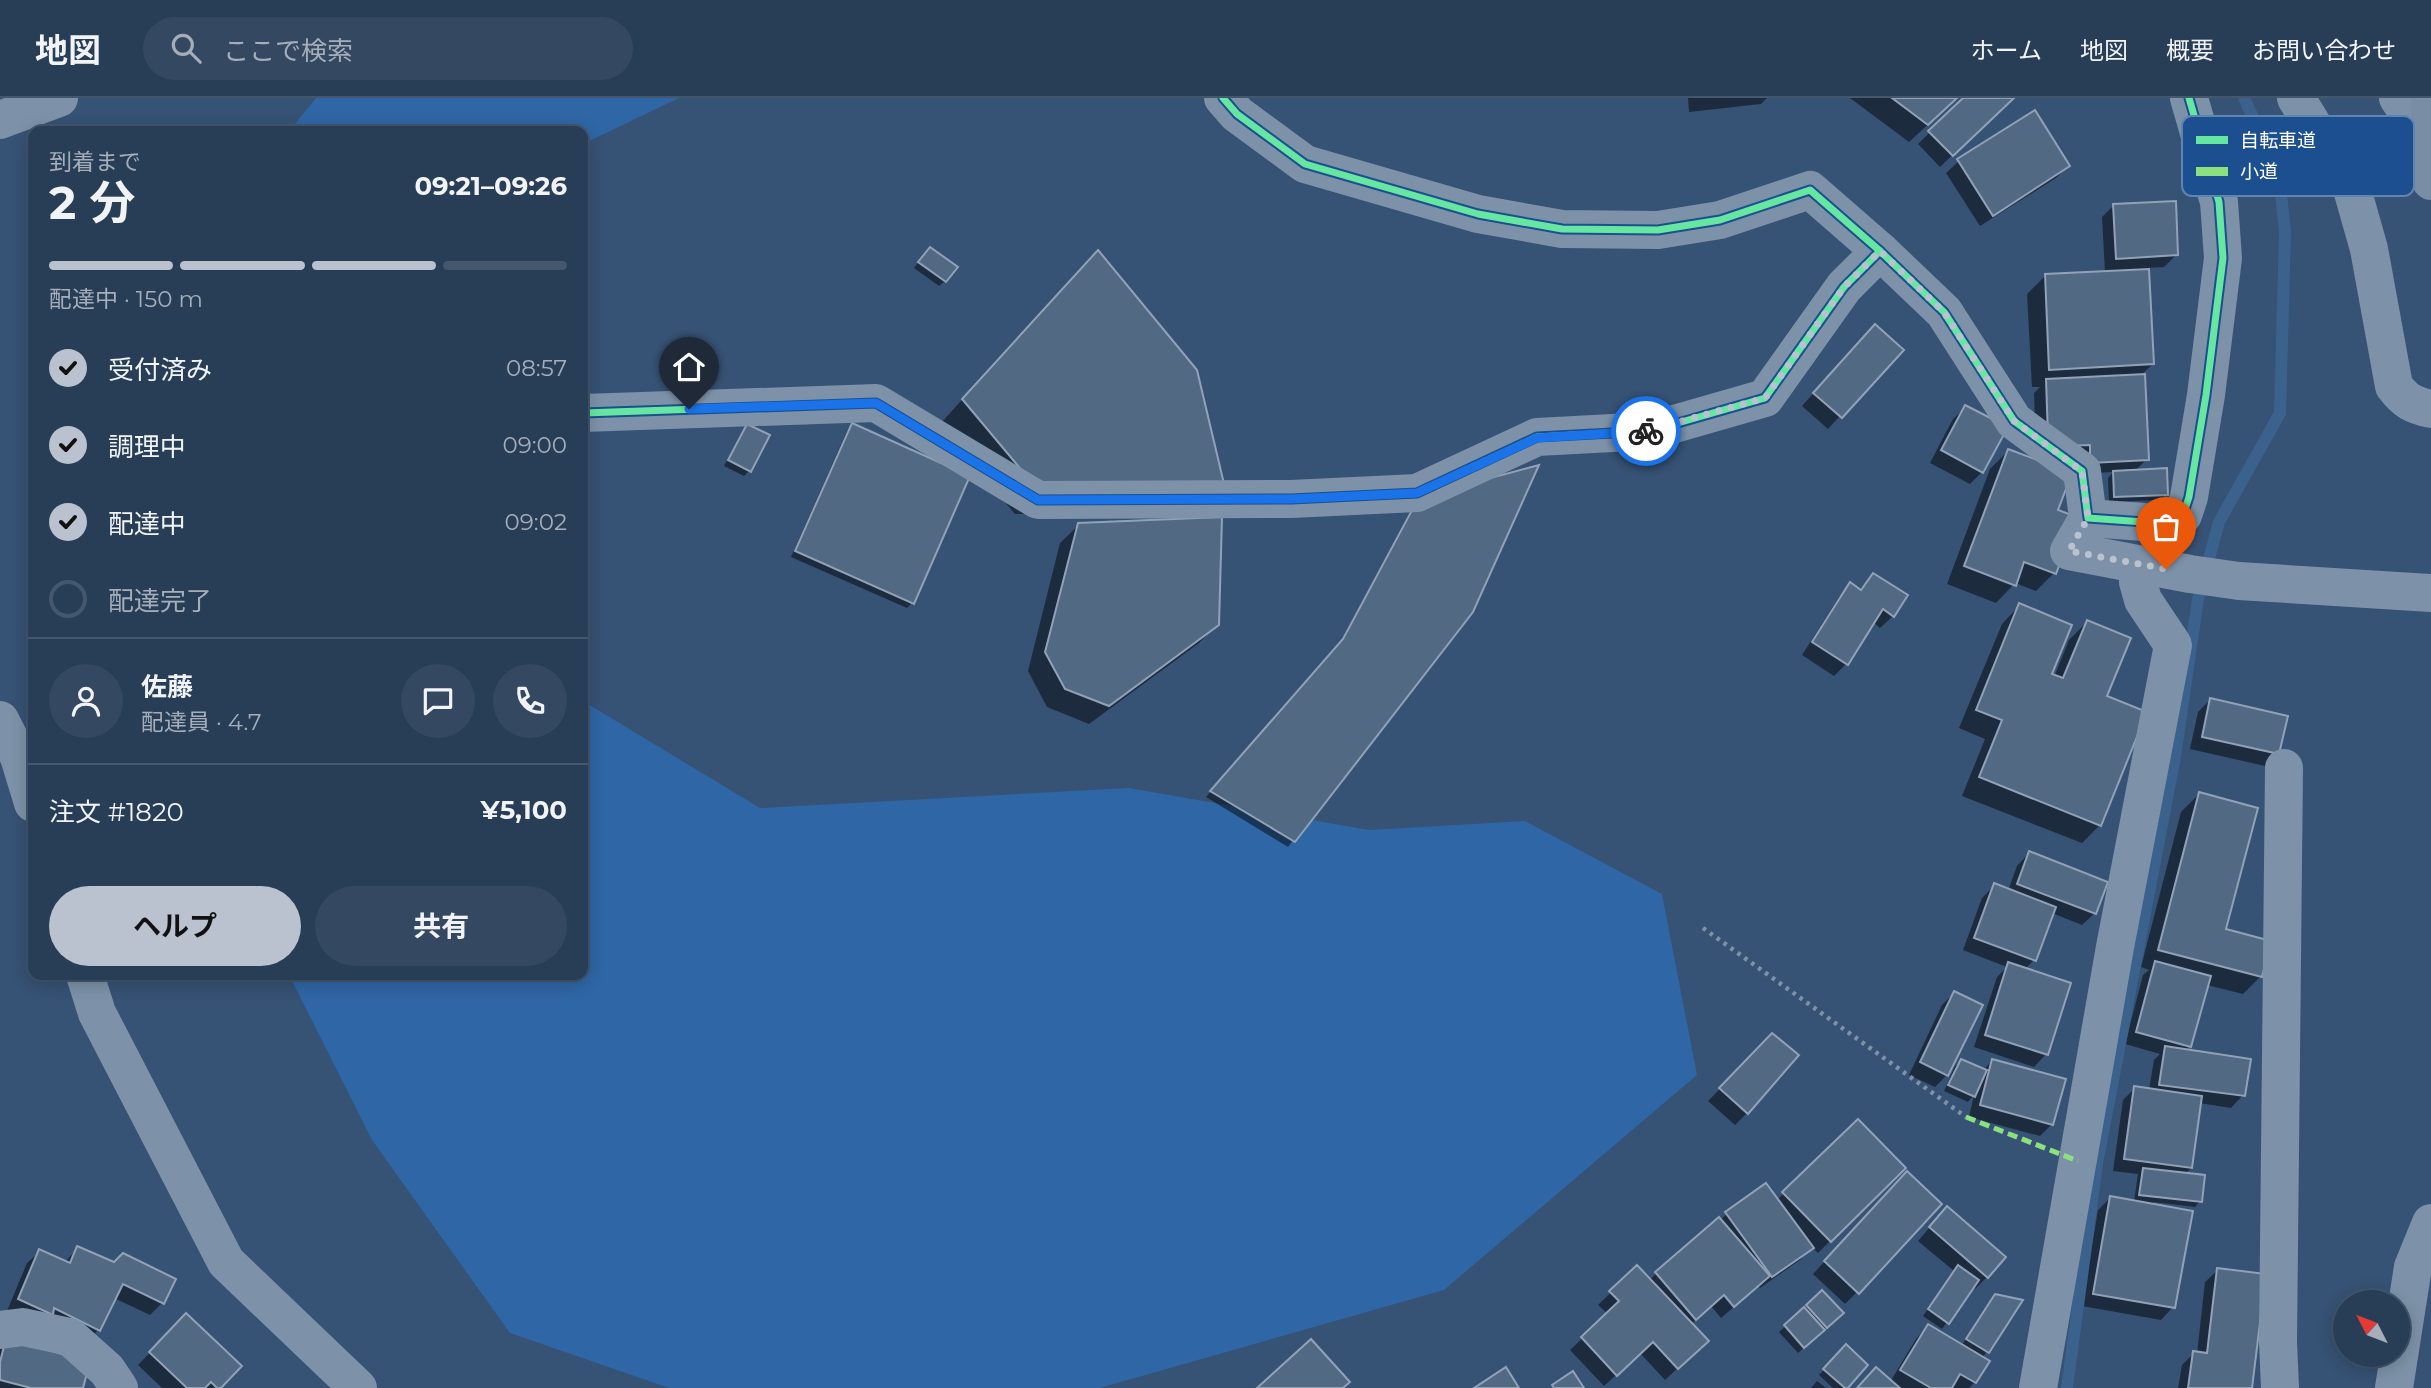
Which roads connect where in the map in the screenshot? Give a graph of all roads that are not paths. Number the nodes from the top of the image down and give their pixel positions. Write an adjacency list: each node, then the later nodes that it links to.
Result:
1 (59, 98): 9 (street)
2 (1223, 98): 13 (street)
3 (2189, 98): 7 (street)
4 (2297, 98): 8 (street)
5 (2398, 98): 6 (street)
6 (2430, 114): 10 (main road)
7 (2194, 116)
8 (2308, 116)
9 (0, 120)
10 (2431, 181)
11 (2217, 196): 17 (street)
12 (2354, 196): 14 (street)
13 (1880, 251): 15 (street); 16 (street)
14 (2431, 409)
15 (588, 413)
16 (2088, 518): 17 (street); 18 (street)
17 (2148, 550): 25 (street)
18 (2431, 593)
19 (0, 720): 21 (street)
20 (2284, 768): 28 (street)
21 (28, 787)
22 (87, 980): 27 (street)
23 (2431, 1223): 29 (street)
24 (0, 1330): 26 (street)
25 (2031, 1380)
26 (119, 1388)
27 (358, 1388)
28 (2280, 1388)
29 (2395, 1388)

